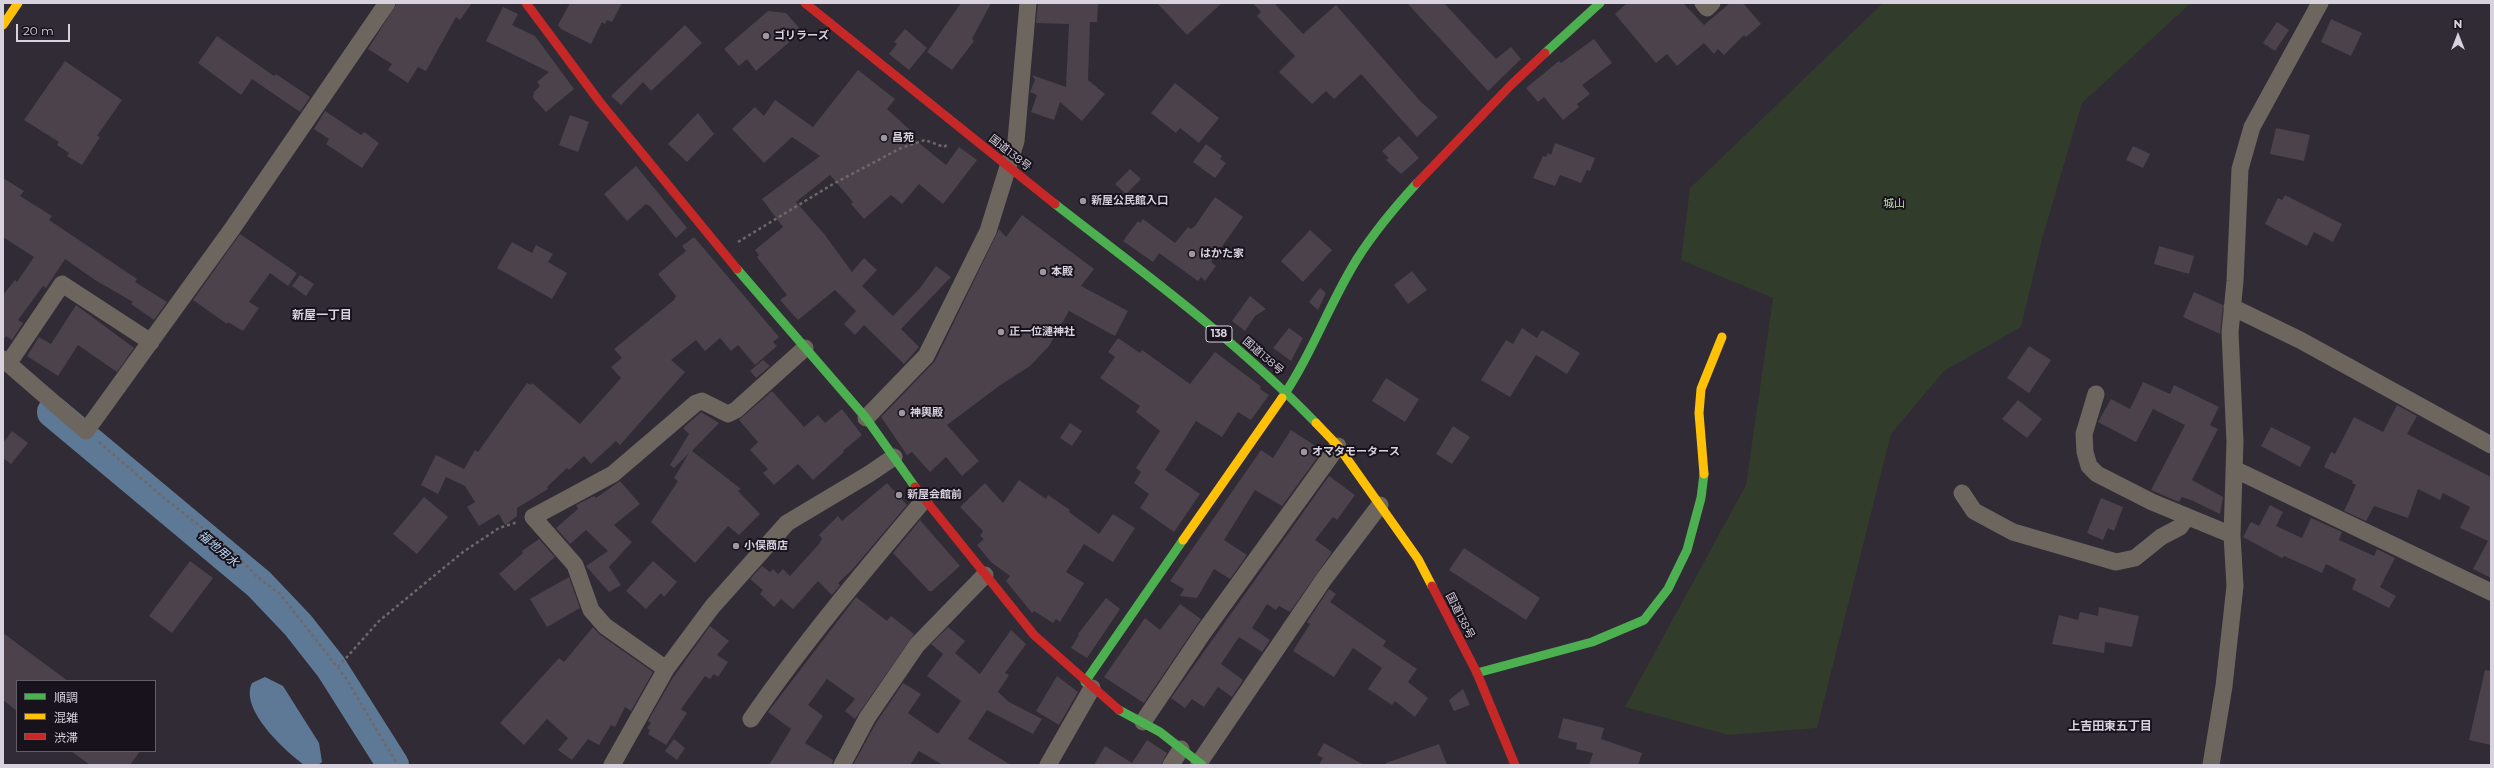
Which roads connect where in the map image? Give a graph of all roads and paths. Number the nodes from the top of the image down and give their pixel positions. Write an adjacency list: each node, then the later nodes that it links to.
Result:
1 (18, 3): 10 (main road)
2 (387, 3): 16 (street)
3 (526, 3): 13 (main road)
4 (805, 3): 11 (main road, 国道138号 / 138)
5 (1028, 3): 12 (street)
6 (1600, 3): 19 (main road)
7 (1703, 3): 8 (street)
8 (1712, 3)
9 (2320, 3): 14 (street)
10 (3, 25)
11 (961, 130): 12 (main road, 国道138号 / 138); 13 (path)
12 (1008, 167): 19 (main road, 国道138号 / 138); 21 (street)
13 (723, 252): 17 (main road)
14 (2232, 307): 23 (street); 26 (street)
15 (1722, 337): 37 (main road)
16 (151, 342): 18 (street); 22 (street)
17 (805, 348): 21 (main road); 30 (street)
18 (6, 362): 22 (street)
19 (1286, 392): 24 (main road, 国道138号 / 138); 38 (main road)
20 (2096, 394): 31 (street)
21 (866, 418): 25 (main road)
22 (86, 432): 35 (path)
23 (2491, 445)
24 (1338, 446): 29 (main road, 国道138号 / 138); 40 (street)
25 (894, 457): 28 (main road); 36 (street)
26 (2234, 469): 32 (street); 34 (street)
27 (1962, 493): 31 (street)
28 (924, 500): 33 (main road); 39 (street)
29 (1380, 505): 37 (main road, 国道138号 / 138); 42 (street)
30 (533, 517): 35 (path); 36 (street)
31 (2187, 517): 32 (street)
32 (2232, 535): 49 (street)
33 (985, 575): 38 (main road); 45 (street)
34 (2491, 592)
35 (338, 667): 43 (path)
36 (666, 669): 44 (street)
37 (1477, 674): 48 (main road, 国道138号 / 138)
38 (1088, 685): 40 (main road); 46 (street)
39 (751, 718)
40 (1143, 722): 41 (main road)
41 (1181, 749): 42 (main road); 47 (street)
42 (1200, 764)
43 (398, 765)
44 (612, 765)
45 (842, 765)
46 (1048, 765)
47 (1171, 765)
48 (1515, 765)
49 (2211, 765)

